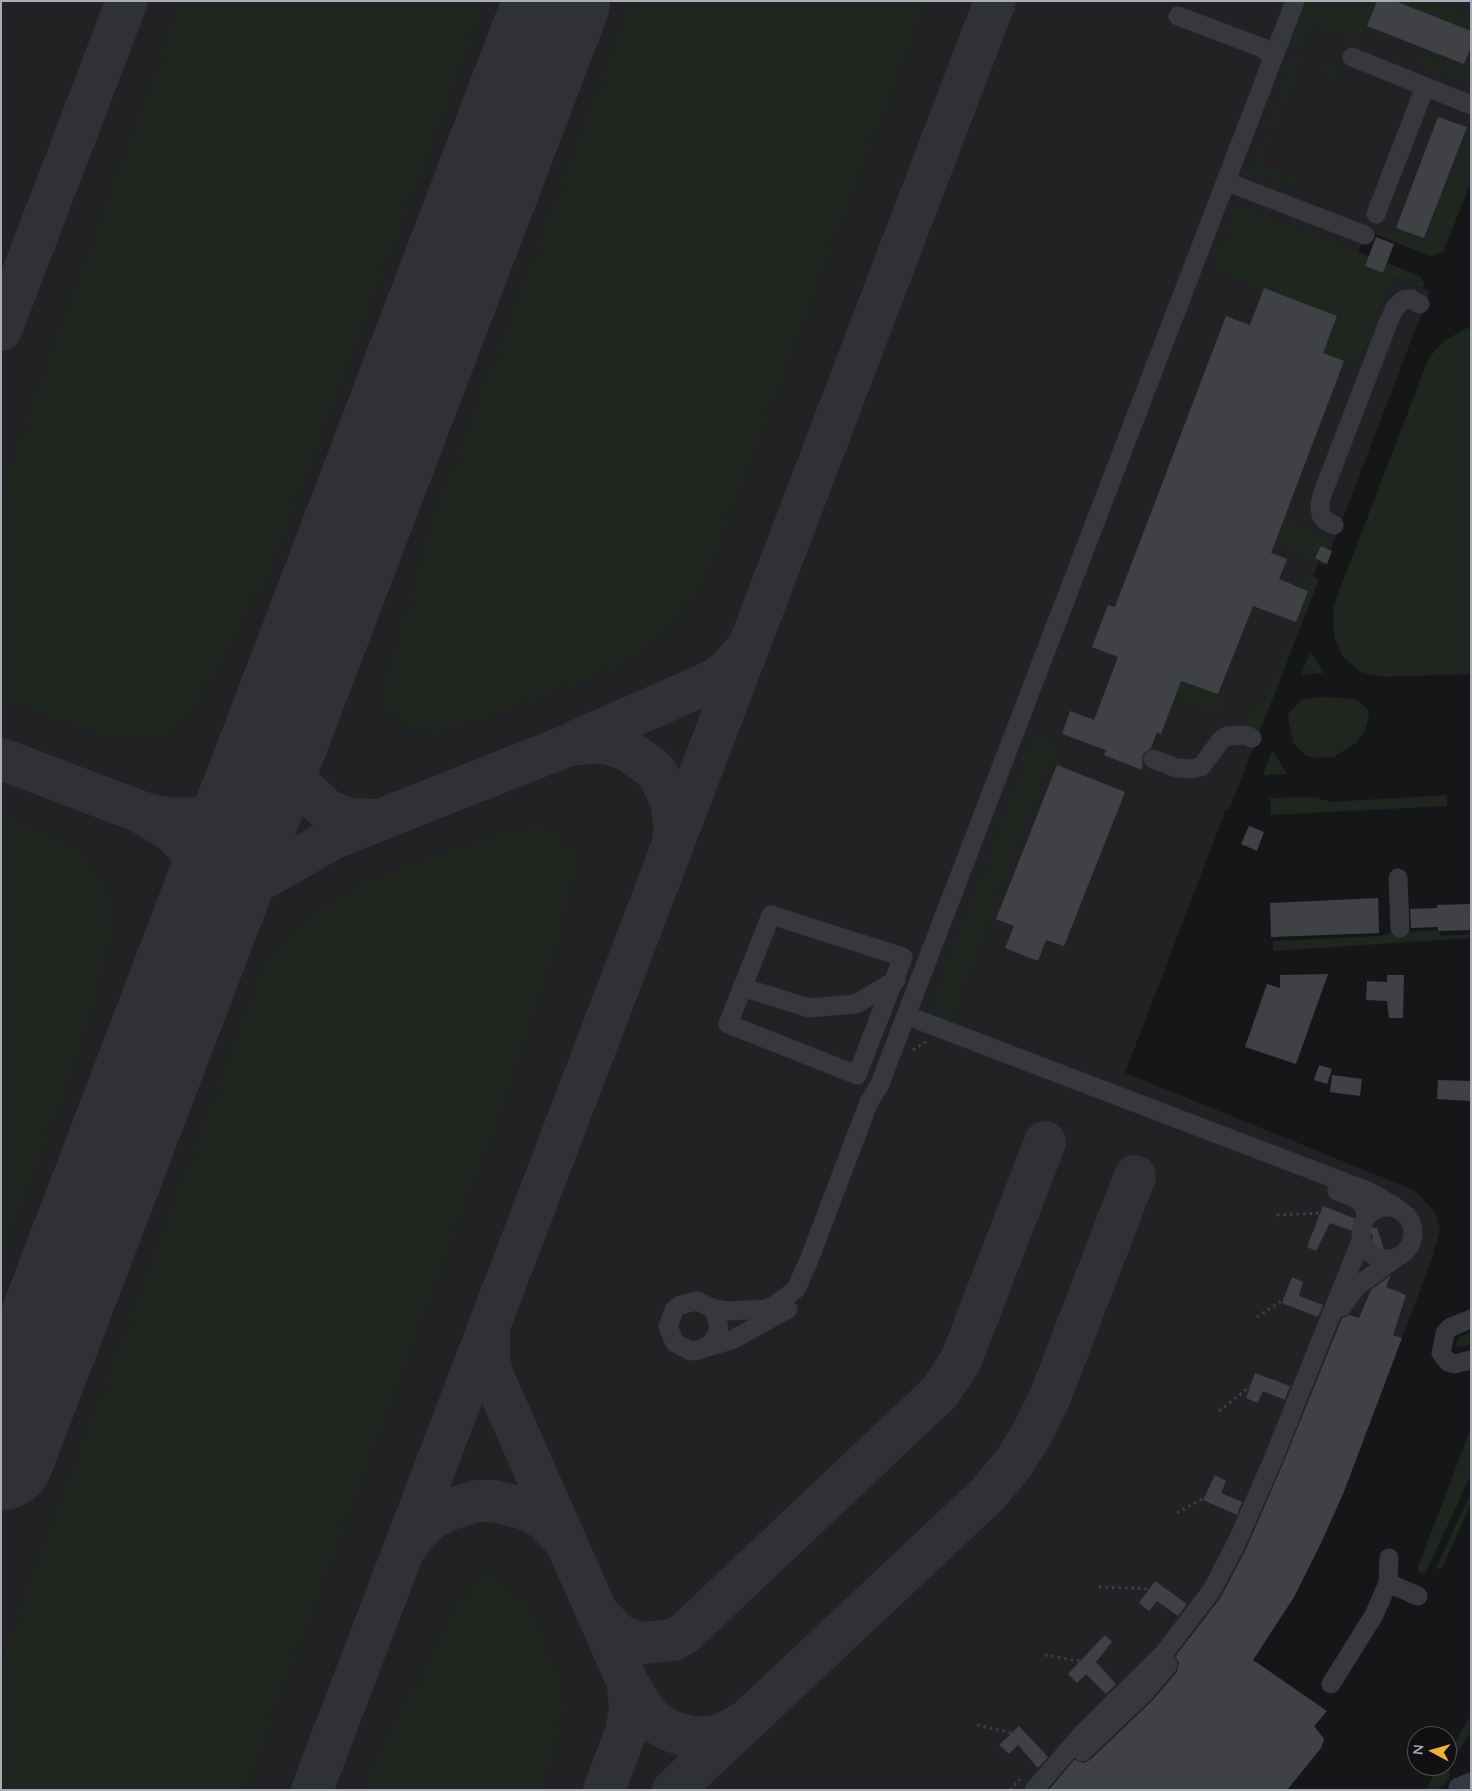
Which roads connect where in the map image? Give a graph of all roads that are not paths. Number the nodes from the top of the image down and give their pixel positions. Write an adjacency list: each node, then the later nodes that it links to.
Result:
1 (1295, 1): 5 (lane)
2 (1303, 1): 8 (lane)
3 (1178, 16): 5 (lane)
4 (1352, 57): 6 (lane)
5 (1272, 58): 17 (lane)
6 (1425, 87): 7 (lane); 9 (lane)
7 (1471, 105)
8 (1233, 189): 10 (lane); 20 (lane)
9 (1376, 214)
10 (1363, 240)
11 (1420, 304): 12 (lane)
12 (1334, 525)
13 (1252, 738): 14 (lane)
14 (1153, 759)
15 (1398, 878): 16 (lane)
16 (1400, 928)
17 (931, 952): 18 (lane); 25 (lane)
18 (893, 983): 19 (lane); 19 (lane); 19 (lane)
19 (742, 987)
20 (915, 1022): 21 (lane); 22 (lane); 27 (lane)
21 (1404, 1207): 22 (lane); 24 (lane)
22 (1367, 1216): 23 (lane)
23 (1362, 1238): 24 (lane); 33 (lane)
24 (1403, 1256): 34 (lane)
25 (712, 1308): 27 (lane); 27 (lane)
26 (1471, 1318): 28 (lane)
27 (708, 1347)
28 (1471, 1360)
29 (1389, 1558): 30 (lane)
30 (1388, 1583): 31 (lane); 32 (lane)
31 (1418, 1596)
32 (1330, 1684)
33 (1034, 1790)
34 (1047, 1790)

